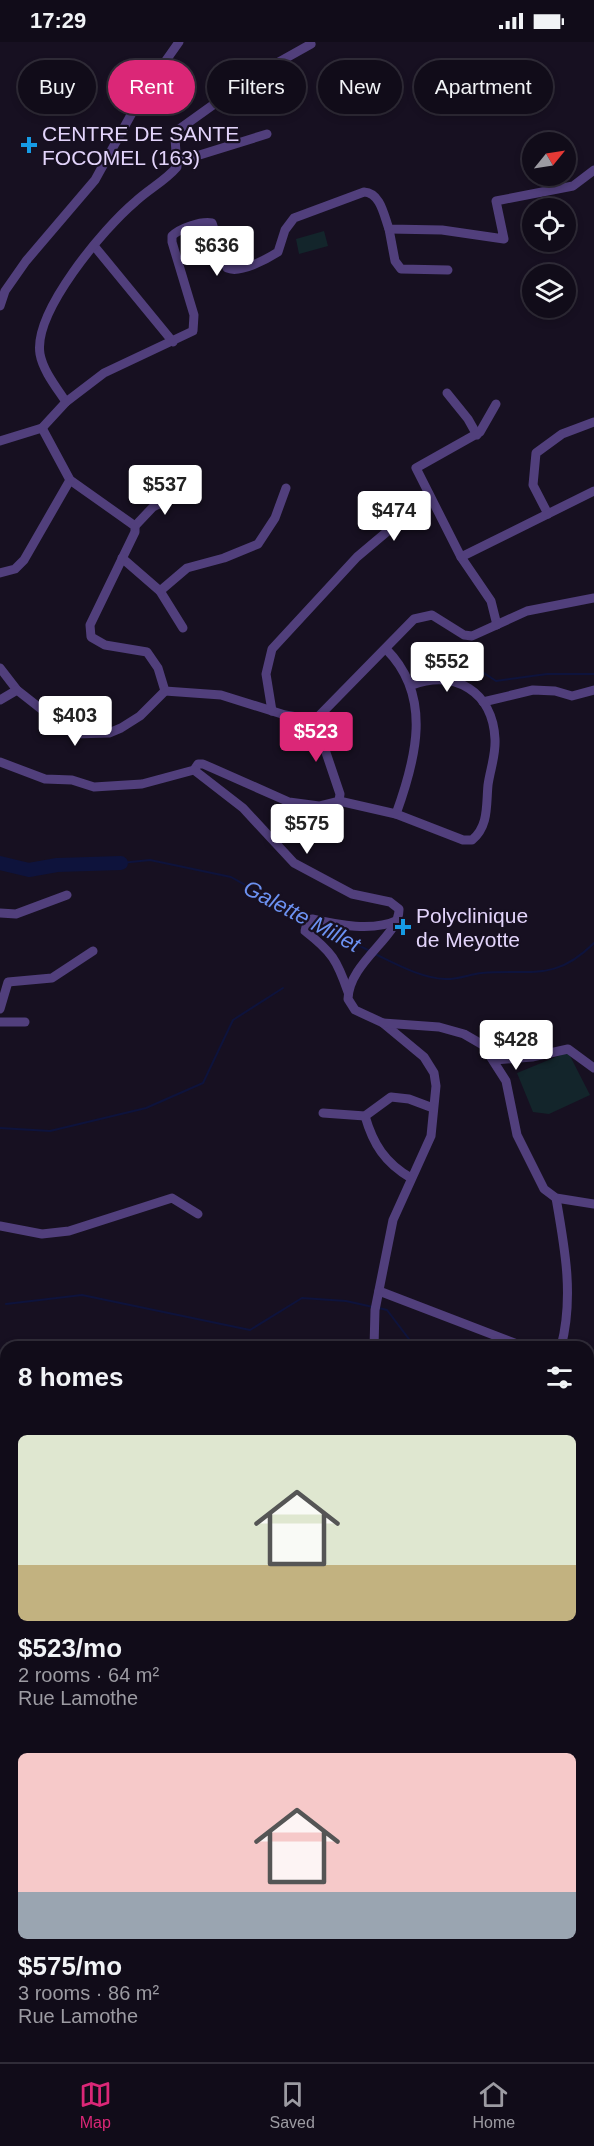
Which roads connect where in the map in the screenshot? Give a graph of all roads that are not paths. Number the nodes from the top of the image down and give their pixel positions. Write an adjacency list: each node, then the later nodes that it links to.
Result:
1 (179, 42): 9 (street)
2 (310, 42): 4 (street)
3 (267, 134): 4 (street)
4 (177, 162): 7 (street)
5 (594, 170): 6 (street)
6 (388, 229): 8 (street); 10 (street)
7 (94, 247): 10 (street); 12 (street)
8 (448, 270)
9 (0, 306)
10 (173, 342): 12 (street)
11 (447, 393): 16 (street)
12 (66, 402): 15 (street)
13 (496, 404): 16 (street)
14 (594, 422): 23 (street)
15 (42, 428): 17 (street); 18 (street)
16 (477, 435): 25 (street)
17 (0, 441)
18 (70, 480): 24 (street); 27 (street)
19 (286, 488): 28 (street)
20 (185, 491): 24 (street)
21 (594, 491): 23 (street)
22 (415, 508): 40 (street)
23 (548, 514): 25 (street)
24 (135, 526): 26 (street)
25 (461, 557): 30 (street)
26 (122, 558): 28 (street); 37 (street)
27 (0, 573)
28 (160, 591): 31 (street)
29 (594, 598): 30 (street)
30 (497, 625): 32 (street)
31 (183, 627)
32 (386, 649): 34 (street); 41 (street)
33 (0, 668): 35 (street)
34 (412, 686): 39 (street); 45 (street)
35 (18, 690): 37 (street); 38 (street)
36 (594, 690): 39 (street)
37 (165, 691): 40 (street)
38 (0, 700)
39 (483, 702): 45 (street)
40 (272, 711): 41 (street)
41 (315, 720): 44 (street)
42 (0, 762): 43 (street)
43 (194, 770): 44 (street); 48 (street)
44 (339, 801): 45 (street)
45 (396, 814)
46 (67, 895): 47 (street)
47 (0, 913)
48 (398, 920): 50 (street); 50 (street)
49 (93, 951): 51 (street)
50 (348, 992): 54 (street)
51 (0, 1009)
52 (0, 1022): 53 (street)
53 (25, 1022)
54 (382, 1023): 55 (street); 57 (street)
55 (494, 1060): 56 (street); 61 (street)
56 (594, 1068)
57 (434, 1108): 59 (street); 60 (street)
58 (323, 1113): 59 (street)
59 (365, 1116): 60 (street)
60 (411, 1178): 65 (street)
61 (556, 1198): 62 (street); 68 (street)
62 (594, 1204)
63 (198, 1214): 64 (street)
64 (0, 1226)
65 (379, 1292): 66 (street); 67 (street)
66 (373, 1341)
67 (509, 1341)
68 (562, 1341)

